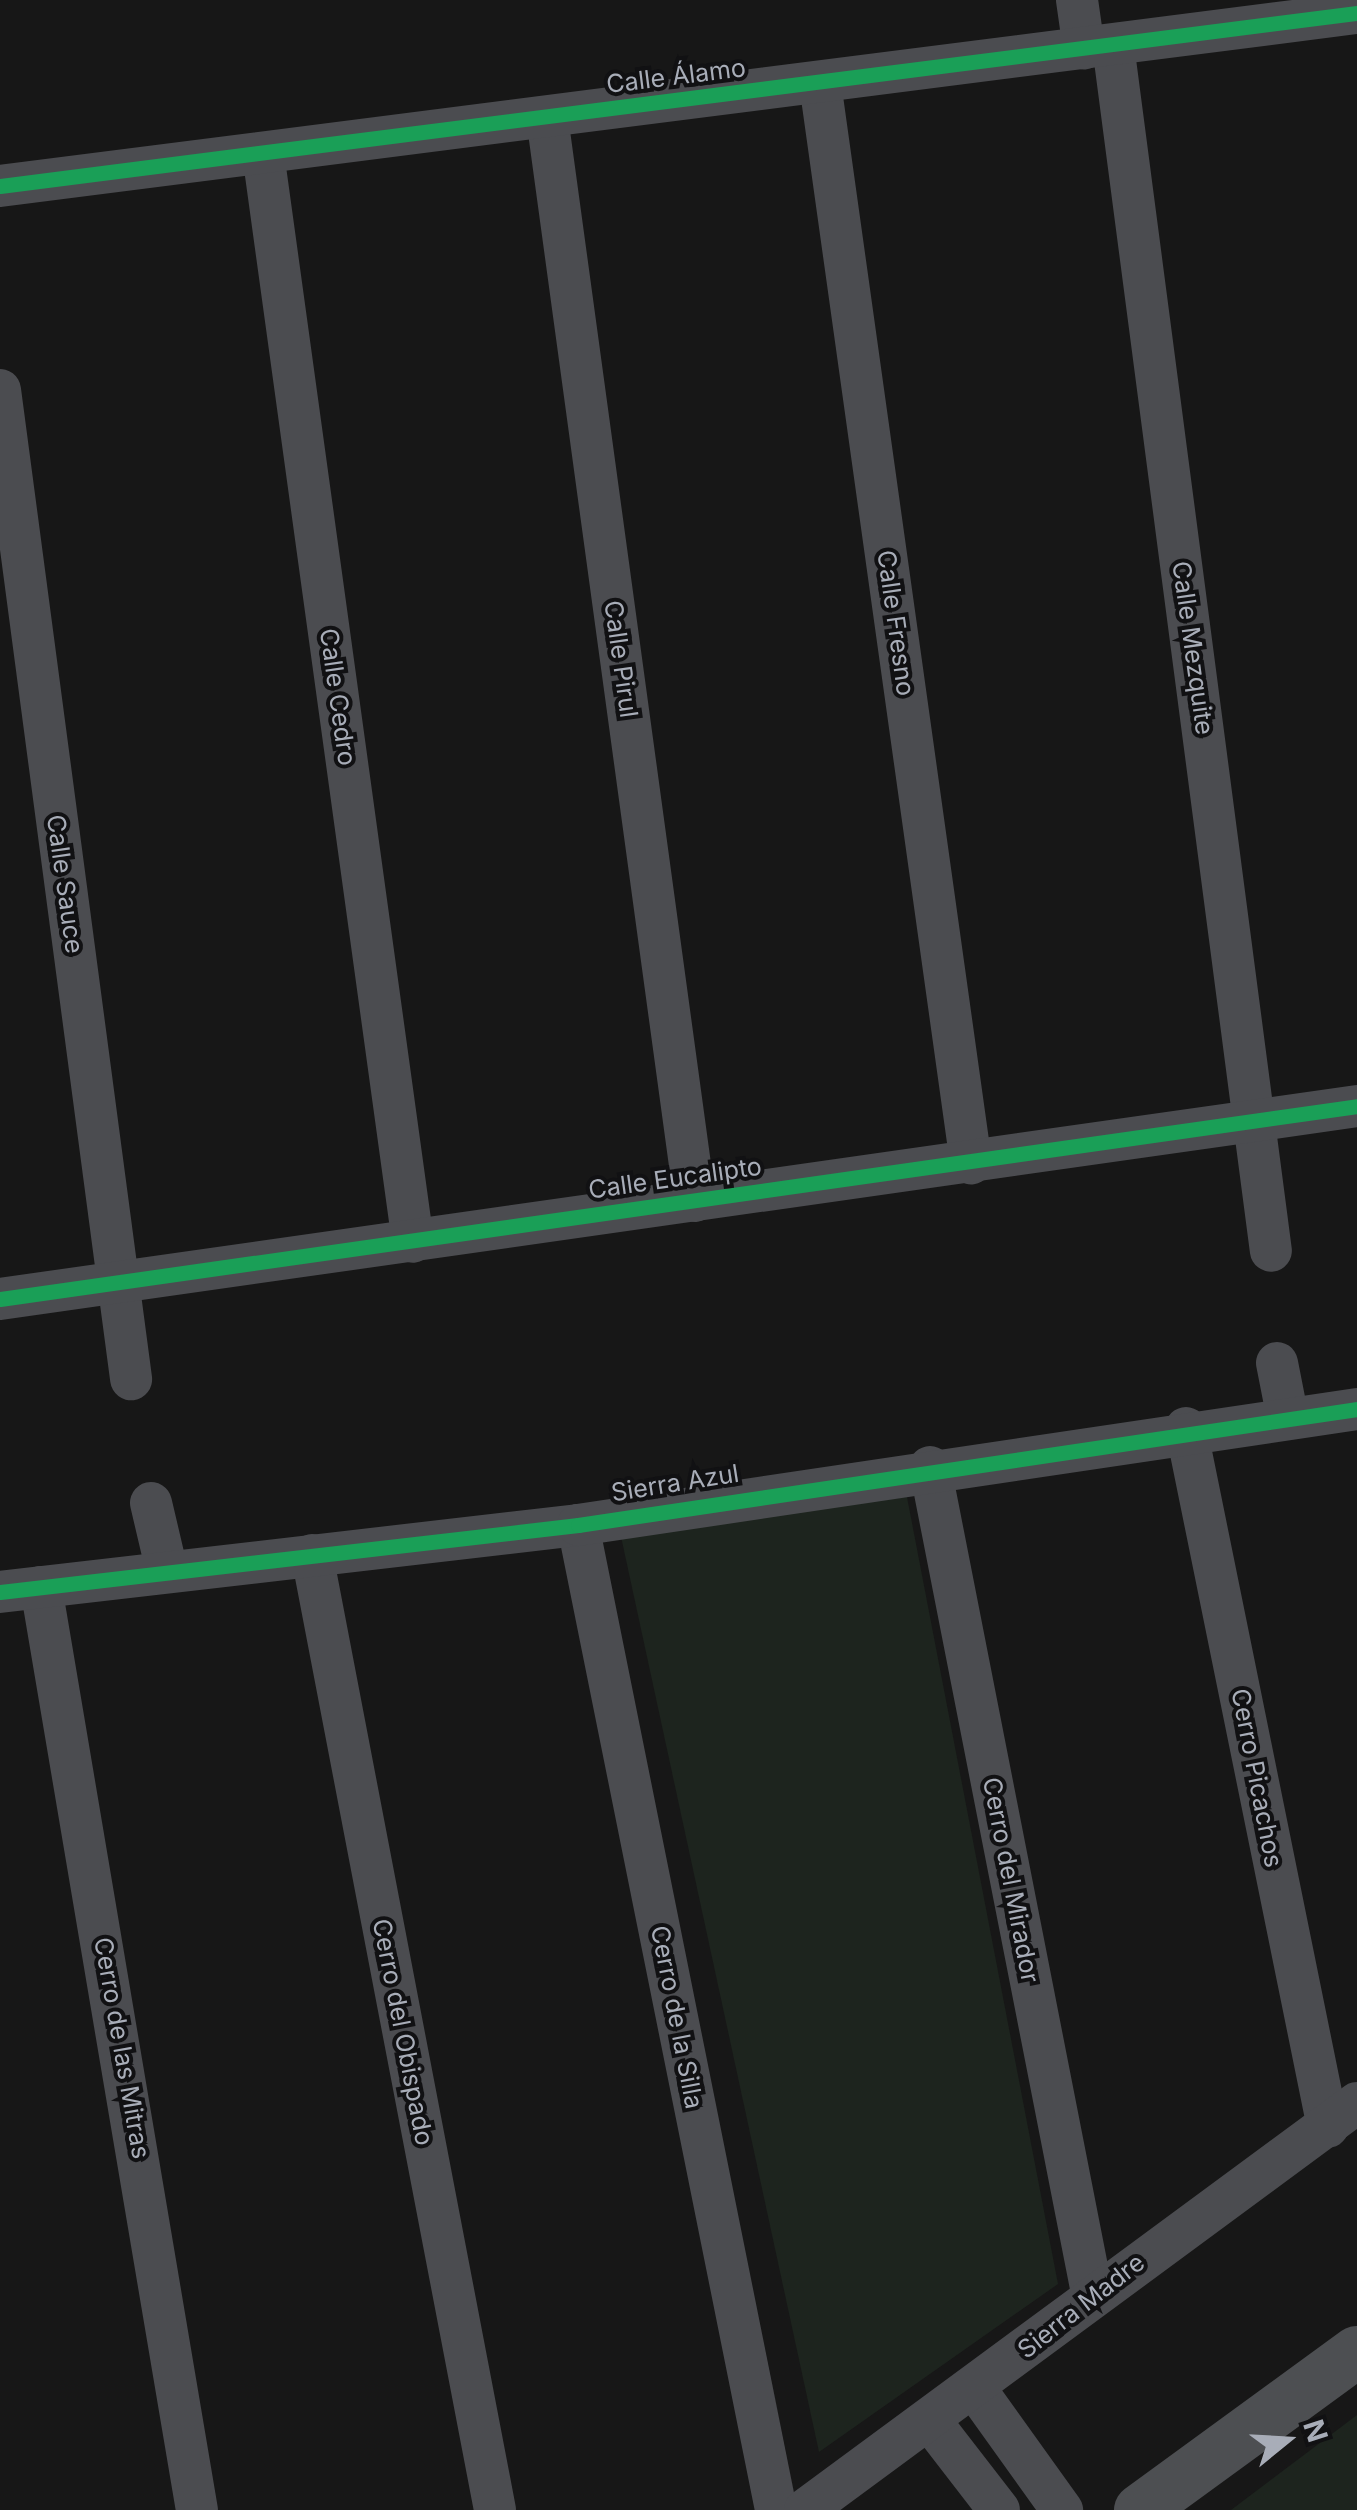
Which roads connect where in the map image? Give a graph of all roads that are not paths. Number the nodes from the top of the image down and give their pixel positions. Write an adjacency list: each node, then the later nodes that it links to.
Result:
1 (1077, 0): 3 (street, Calle Mezquite)
2 (1357, 13): 3 (street, Calle Álamo)
3 (1099, 47): 4 (street, Calle Álamo); 10 (street, Calle Mezquite)
4 (820, 83): 5 (street, Calle Álamo); 11 (street, Calle Fresno)
5 (547, 117): 6 (street, Calle Álamo); 12 (street, Calle Pirul)
6 (263, 153): 7 (street, Calle Álamo); 13 (street, Calle Cedro)
7 (0, 186)
8 (0, 390): 15 (street, Calle Sauce)
9 (1357, 1106): 10 (street, Calle Eucalipto)
10 (1256, 1121): 11 (street, Calle Eucalipto); 14 (street, Calle Mezquite)
11 (971, 1163): 12 (street, Calle Eucalipto)
12 (694, 1200): 13 (street, Calle Eucalipto)
13 (412, 1242): 15 (street, Calle Eucalipto)
14 (1271, 1252)
15 (118, 1284): 16 (street, Calle Eucalipto); 18 (street, Calle Sauce)
16 (0, 1298)
17 (1277, 1363): 20 (street)
18 (130, 1379)
19 (1357, 1409): 20 (street, Sierra Azul)
20 (1286, 1414): 21 (street, Sierra Azul)
21 (1186, 1428): 22 (street, Sierra Azul); 28 (street, Cerro Picachos)
22 (930, 1467): 24 (street, Sierra Azul); 29 (street, Cerro del Mirador)
23 (151, 1503): 26 (street)
24 (578, 1524): 25 (street, Sierra Azul); 35 (street, Cerro de la Silla)
25 (312, 1555): 26 (street, Sierra Azul); 34 (street, Cerro del Obispado)
26 (166, 1567): 27 (street, Sierra Azul)
27 (21, 1590): 33 (street, Cerro de las Mitras)
28 (1342, 2115): 29 (street, Sierra Madre)
29 (1092, 2293): 31 (street, Sierra Madre)
30 (1357, 2352): 39 (main road)
31 (976, 2390): 32 (street, Sierra Madre); 38 (street)
32 (932, 2422): 36 (street, Sierra Madre); 37 (street)
33 (197, 2510)
34 (495, 2510)
35 (776, 2510)
36 (806, 2510)
37 (998, 2510)
38 (1062, 2510)
39 (1140, 2510)

